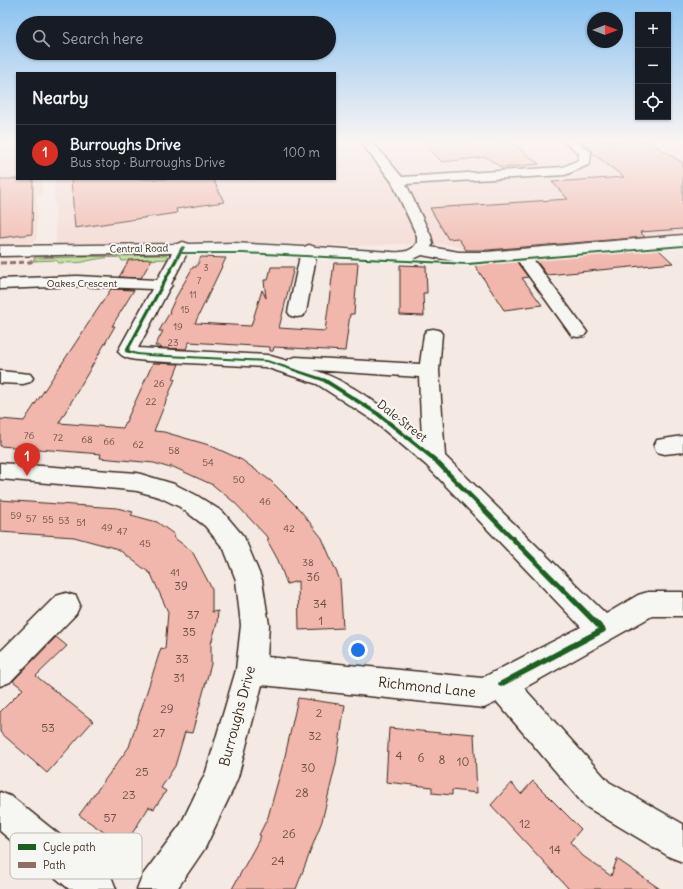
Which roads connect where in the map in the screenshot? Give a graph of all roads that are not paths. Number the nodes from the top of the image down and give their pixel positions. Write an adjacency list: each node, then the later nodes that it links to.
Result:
1 (399, 182): 5 (street)
2 (683, 240): 7 (street, Central Road)
3 (183, 247): 4 (street, Central Road); 6 (street, Central Road); 9 (street, Dale Street)
4 (309, 250): 5 (street, Central Road); 10 (street)
5 (419, 250): 7 (street, Central Road)
6 (0, 251)
7 (521, 254): 11 (street)
8 (0, 284): 9 (street, Oakes Crescent)
9 (164, 285): 13 (street, Dale Street)
10 (297, 312)
11 (578, 332)
12 (433, 334): 14 (street, Dale Street)
13 (267, 361): 14 (street, Dale Street); 17 (street, Dale Street)
14 (429, 371): 17 (street, Dale Street)
15 (0, 377): 16 (street)
16 (23, 378)
17 (434, 459): 21 (street, Dale Street)
18 (0, 471): 22 (street, Burroughs Drive)
19 (683, 604): 21 (street)
20 (66, 605): 23 (street)
21 (603, 630): 24 (street)
22 (251, 670): 24 (street, Richmond Lane); 30 (street, Burroughs Drive)
23 (0, 672)
24 (501, 684): 27 (street)
25 (0, 809): 26 (street)
26 (29, 833)
27 (683, 844)
28 (86, 879): 29 (street)
29 (98, 889)
30 (155, 889)

